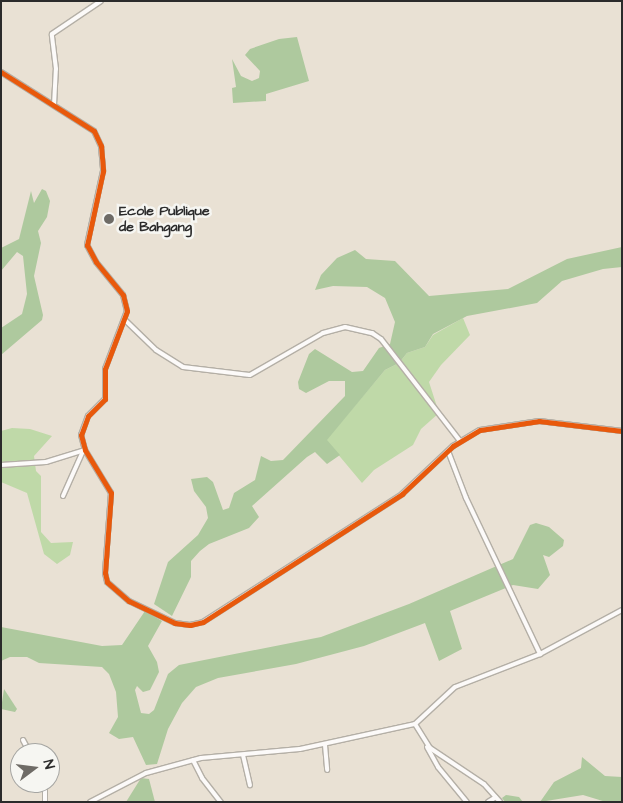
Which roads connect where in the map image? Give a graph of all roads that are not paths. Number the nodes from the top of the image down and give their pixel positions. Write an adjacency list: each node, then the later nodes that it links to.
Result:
1 (101, 1): 3 (street)
2 (1, 72): 3 (street)
3 (54, 105): 4 (street)
4 (125, 320): 6 (street); 7 (street)
5 (622, 431): 6 (street)
6 (460, 441): 8 (street)
7 (84, 451): 8 (street); 9 (street); 10 (street)
8 (448, 451): 12 (street)
9 (1, 465)
10 (63, 496)
11 (622, 610): 12 (street)
12 (540, 654): 13 (street)
13 (415, 724): 16 (street); 17 (street)
14 (23, 740): 15 (street)
15 (25, 743)
16 (325, 745): 18 (street); 20 (street)
17 (426, 745): 22 (street); 25 (street)
18 (243, 755): 19 (street); 21 (street)
19 (193, 760): 23 (street); 24 (street)
20 (327, 770)
21 (250, 785)
22 (496, 797): 26 (street); 27 (street)
23 (90, 802)
24 (221, 802)
25 (467, 802)
26 (488, 802)
27 (500, 802)

